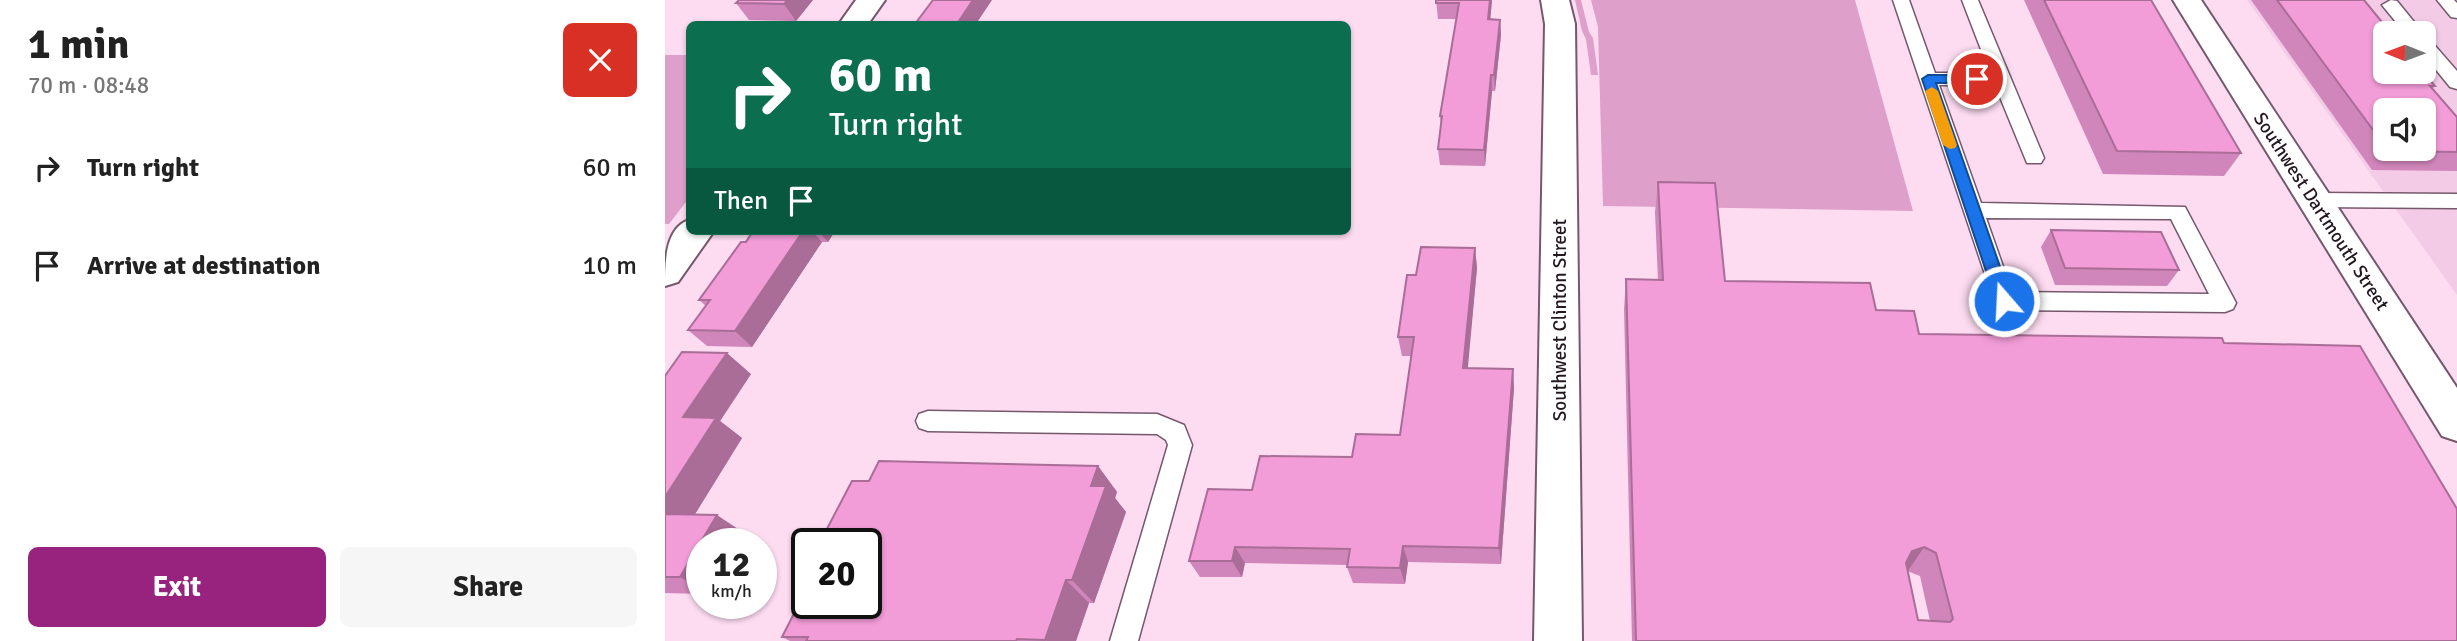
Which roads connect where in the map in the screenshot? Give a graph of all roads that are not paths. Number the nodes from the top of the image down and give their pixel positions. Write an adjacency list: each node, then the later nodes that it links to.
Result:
1 (871, 0): 9 (street)
2 (1555, 0): 24 (street, Southwest Clinton Street)
3 (1901, 0): 12 (lane)
4 (1970, 0): 13 (lane)
5 (2187, 0): 16 (street, Southwest Dartmouth Street)
6 (2445, 0): 8 (lane)
7 (2391, 5): 10 (lane)
8 (2457, 13)
9 (855, 21)
10 (2404, 21)
11 (2448, 61): 14 (lane)
12 (1928, 79): 13 (lane); 18 (lane)
13 (2002, 79): 15 (lane)
14 (2457, 83)
15 (2034, 158)
16 (2314, 200): 17 (lane); 22 (street, Southwest Dartmouth Street)
17 (2456, 202)
18 (1973, 211): 18 (lane)
19 (693, 235): 20 (street)
20 (665, 272)
21 (928, 421): 23 (lane)
22 (2457, 423)
23 (1124, 641)
24 (1558, 641)

